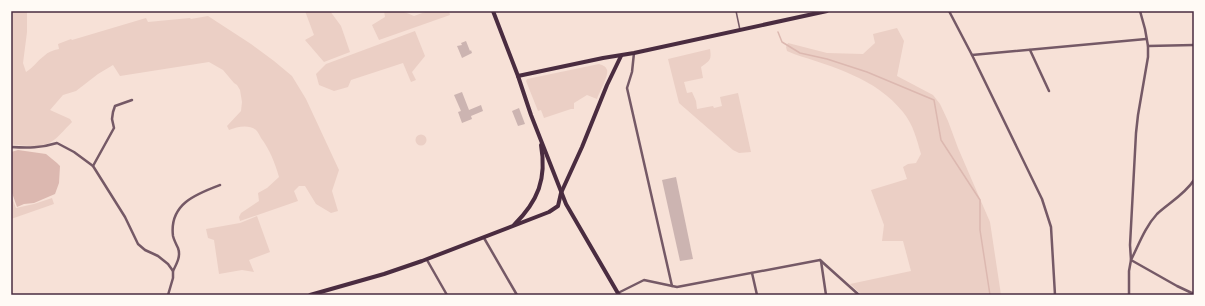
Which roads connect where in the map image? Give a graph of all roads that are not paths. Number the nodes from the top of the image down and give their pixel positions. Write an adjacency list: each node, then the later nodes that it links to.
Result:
1 (493, 11): 14 (main road)
2 (736, 11): 6 (lane)
3 (827, 11): 6 (main road)
4 (949, 11): 12 (street)
5 (1140, 11): 7 (street)
6 (740, 30): 11 (main road)
7 (1146, 39): 9 (street); 10 (street)
8 (1194, 45): 9 (street)
9 (1148, 46): 27 (street)
10 (1030, 50): 12 (street); 15 (street)
11 (634, 54): 13 (main road); 30 (street)
12 (972, 55): 40 (street)
13 (621, 56): 14 (main road); 22 (main road)
14 (518, 76): 17 (main road)
15 (1049, 91)
16 (132, 100): 19 (street)
17 (541, 142): 22 (main road); 23 (main road)
18 (11, 147): 19 (street)
19 (93, 166): 28 (street)
20 (1194, 180): 27 (street)
21 (220, 185): 28 (street)
22 (561, 193): 23 (main road); 31 (main road)
23 (512, 227): 24 (main road)
24 (484, 238): 25 (main road); 36 (street)
25 (427, 260): 34 (main road); 35 (street)
26 (820, 260): 29 (street); 38 (street); 39 (street)
27 (1132, 260): 32 (street); 41 (street)
28 (174, 271): 33 (street)
29 (752, 273): 30 (street); 37 (street)
30 (672, 286): 31 (street)
31 (619, 294)
32 (1194, 294)
33 (168, 295)
34 (310, 295)
35 (447, 295)
36 (517, 295)
37 (757, 295)
38 (826, 295)
39 (859, 295)
40 (1055, 295)
41 (1129, 295)

